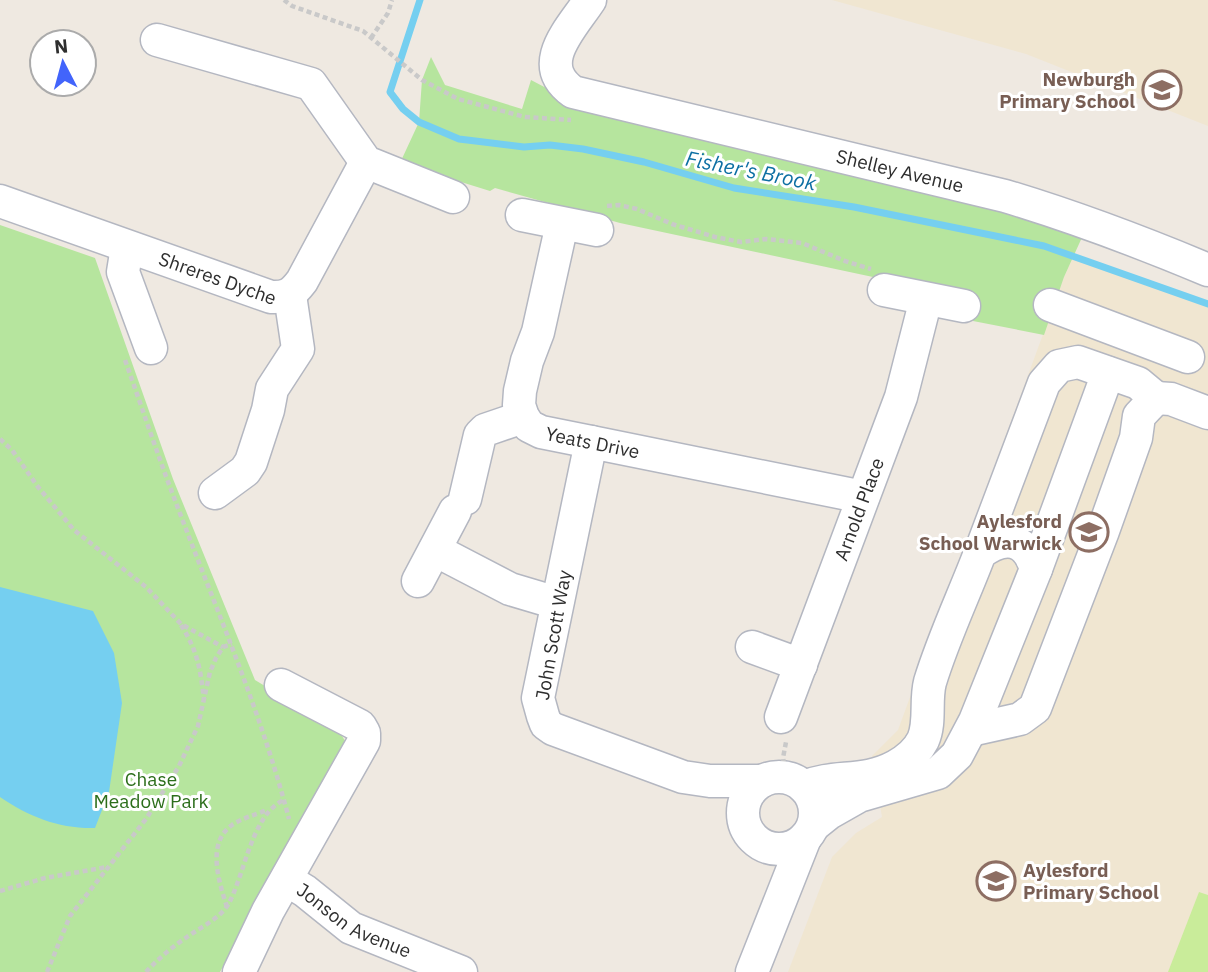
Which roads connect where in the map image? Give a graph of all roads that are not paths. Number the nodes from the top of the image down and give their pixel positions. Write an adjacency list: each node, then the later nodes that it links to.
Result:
1 (590, 0): 8 (street, Shelley Avenue)
2 (157, 40): 3 (street)
3 (366, 162): 4 (street); 10 (street, Shreres Dyche)
4 (453, 197)
5 (0, 201): 7 (street, Shreres Dyche)
6 (522, 215): 20 (street, Yeats Drive)
7 (127, 247): 10 (street, Shreres Dyche); 15 (street)
8 (1208, 271)
9 (882, 280): 11 (street)
10 (290, 295): 22 (street)
11 (926, 299): 13 (street); 23 (street, Arnold Place)
12 (1050, 305): 14 (street)
13 (964, 306)
14 (1137, 338): 16 (street); 17 (street)
15 (138, 352)
16 (1188, 357)
17 (1111, 374): 18 (street); 25 (street); 26 (street)
18 (1156, 398): 19 (street); 33 (street)
19 (1208, 413)
20 (523, 417): 21 (street, Yeats Drive); 24 (street)
21 (591, 442): 23 (street, Yeats Drive); 28 (street, John Scott Way)
22 (215, 493)
23 (863, 497): 30 (street, Arnold Place)
24 (435, 550): 27 (street); 28 (street)
25 (980, 553): 26 (street); 35 (street)
26 (1036, 569): 33 (street)
27 (418, 581)
28 (558, 603): 34 (street, John Scott Way)
29 (752, 647): 30 (street)
30 (801, 665): 32 (street, Arnold Place)
31 (281, 685): 38 (street)
32 (781, 717)
33 (971, 730): 37 (street)
34 (683, 776): 35 (street); 36 (street)
35 (784, 782): 36 (street); 37 (street)
36 (748, 831): 37 (street); 39 (street)
37 (809, 832): 39 (street)
38 (287, 880): 40 (street); 41 (street, Jonson Avenue)
39 (769, 927): 42 (street)
40 (239, 972)
41 (461, 972)
42 (752, 972)

